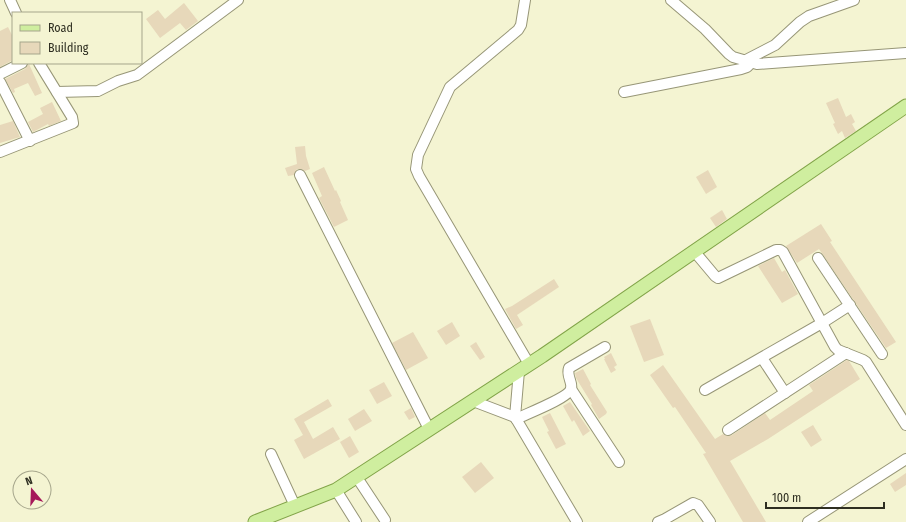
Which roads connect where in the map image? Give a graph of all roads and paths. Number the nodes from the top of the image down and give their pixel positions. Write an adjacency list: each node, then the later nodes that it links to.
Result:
1 (10, 0): 6 (street)
2 (238, 0): 13 (street)
3 (525, 0): 27 (street)
4 (671, 0): 8 (street)
5 (854, 0): 8 (street)
6 (16, 12)
7 (906, 53): 8 (street)
8 (749, 61): 14 (street)
9 (20, 64): 11 (street)
10 (40, 64): 13 (street)
11 (0, 74)
12 (0, 82): 16 (street)
13 (57, 92): 16 (street)
14 (624, 92)
15 (906, 106): 19 (main road)
16 (30, 141): 17 (street)
17 (0, 152)
18 (300, 175): 34 (street)
19 (694, 252): 22 (street); 27 (main road)
20 (818, 258): 21 (street)
21 (850, 305): 22 (street); 25 (street)
22 (822, 323): 24 (street); 26 (street)
23 (605, 347): 28 (street)
24 (846, 353): 30 (street); 33 (street)
25 (882, 354)
26 (762, 358): 29 (street); 30 (street)
27 (524, 368): 31 (main road); 32 (street)
28 (571, 389): 32 (street); 38 (street)
29 (705, 390)
30 (785, 393): 35 (street)
31 (473, 401): 32 (street); 34 (main road)
32 (516, 418): 46 (street)
33 (906, 425)
34 (429, 429): 39 (main road)
35 (728, 430)
36 (271, 454): 41 (street)
37 (906, 459): 49 (street)
38 (619, 462)
39 (356, 476): 40 (main road); 43 (street)
40 (336, 490): 41 (main road); 45 (street)
41 (295, 506): 42 (main road)
42 (272, 519): 44 (main road)
43 (385, 520)
44 (255, 522)
45 (356, 522)
46 (578, 522)
47 (658, 522): 48 (street)
48 (710, 522)
49 (808, 522)

